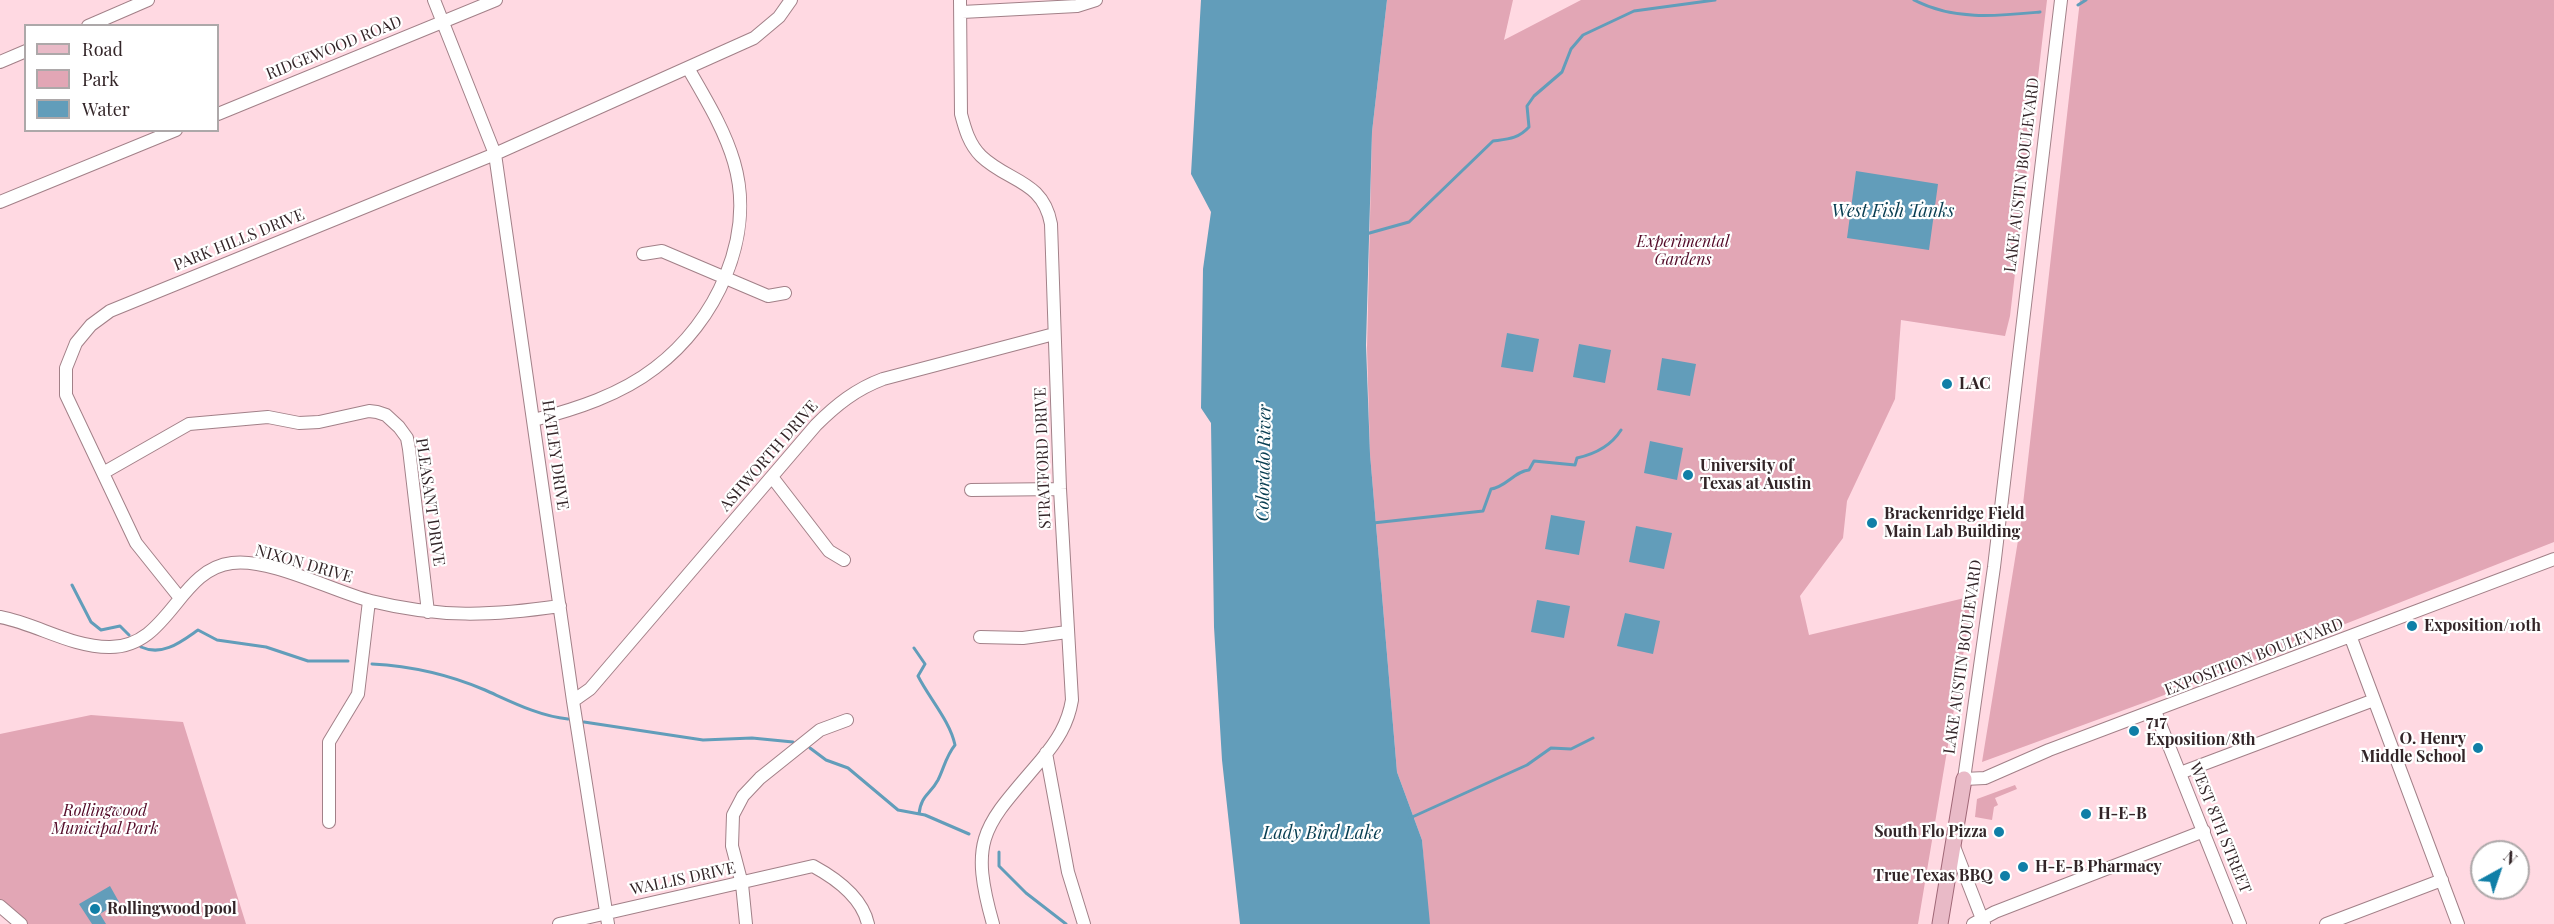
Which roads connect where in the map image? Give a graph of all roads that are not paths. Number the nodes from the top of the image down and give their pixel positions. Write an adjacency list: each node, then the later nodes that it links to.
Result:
1 (148, 0): 9 (street)
2 (434, 0): 8 (street, HATLEY DRIVE)
3 (496, 0): 8 (street, RIDGEWOOD ROAD)
4 (791, 0): 12 (street, PARK HILLS DRIVE)
5 (1096, 0): 7 (street)
6 (2061, 0): 42 (street, LAKE AUSTIN BOULEVARD)
7 (961, 6): 20 (street, STRATFORD DRIVE)
8 (443, 22): 13 (street, RIDGEWOOD ROAD); 15 (street, HATLEY DRIVE)
9 (92, 24)
10 (24, 52): 11 (street)
11 (0, 62)
12 (688, 68): 15 (street, PARK HILLS DRIVE); 18 (street)
13 (219, 114)
14 (171, 132): 16 (street)
15 (495, 154): 21 (street, HATLEY DRIVE); 22 (street, PARK HILLS DRIVE)
16 (0, 202)
17 (643, 254): 18 (street)
18 (726, 277): 19 (street); 21 (street)
19 (785, 293)
20 (1054, 334): 23 (street, ASHWORTH DRIVE); 24 (street, STRATFORD DRIVE)
21 (534, 420): 30 (street, HATLEY DRIVE)
22 (103, 473): 28 (street, PARK HILLS DRIVE); 31 (street, PLEASANT DRIVE)
23 (772, 477): 27 (street); 37 (street, ASHWORTH DRIVE)
24 (1060, 489): 25 (street); 33 (street, STRATFORD DRIVE)
25 (971, 490)
26 (2554, 559): 35 (street, EXPOSITION BOULEVARD)
27 (844, 560)
28 (180, 598): 29 (street, NIXON DRIVE); 32 (street, NIXON DRIVE)
29 (369, 601): 31 (street, NIXON DRIVE); 43 (street)
30 (560, 606): 31 (street, NIXON DRIVE); 37 (street, HATLEY DRIVE)
31 (428, 612)
32 (0, 617)
33 (1068, 632): 34 (street); 40 (street, STRATFORD DRIVE)
34 (980, 637)
35 (2351, 638): 36 (street); 38 (street, EXPOSITION BOULEVARD)
36 (2374, 700): 41 (street); 46 (street)
37 (573, 701): 49 (street, HATLEY DRIVE)
38 (2155, 711): 41 (street, WEST 8TH STREET); 42 (street, EXPOSITION BOULEVARD)
39 (847, 720): 47 (street)
40 (1046, 753): 56 (street, STRATFORD DRIVE); 57 (street)
41 (2180, 773): 44 (street, WEST 8TH STREET)
42 (1964, 779): 45 (main road, LAKE AUSTIN BOULEVARD)
43 (329, 822)
44 (2204, 831): 51 (street); 59 (street, WEST 8TH STREET)
45 (1953, 841): 51 (street); 58 (main road, LAKE AUSTIN BOULEVARD)
46 (2442, 880): 50 (street); 61 (street)
47 (742, 884): 49 (street, WALLIS DRIVE); 54 (street); 55 (street, WALLIS DRIVE)
48 (0, 906): 52 (street)
49 (607, 918): 53 (street, WALLIS DRIVE)
50 (2357, 918): 60 (street)
51 (1980, 922)
52 (21, 924)
53 (559, 924)
54 (746, 924)
55 (868, 924)
56 (993, 924)
57 (1084, 924)
58 (1940, 924)
59 (2240, 924)
60 (2326, 924)
61 (2458, 924)

